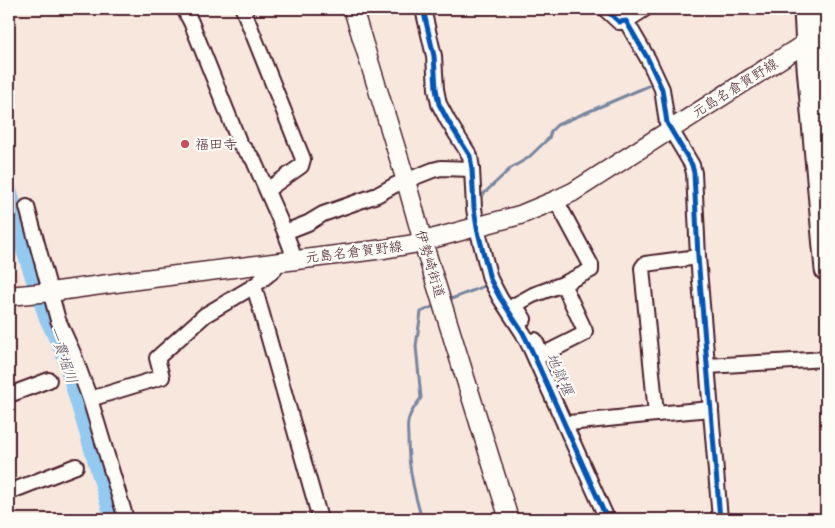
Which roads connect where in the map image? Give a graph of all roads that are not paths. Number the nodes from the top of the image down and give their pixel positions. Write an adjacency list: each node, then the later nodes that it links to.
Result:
1 (184, 9): 15 (street)
2 (243, 9): 15 (street)
3 (353, 9): 14 (main road, 伊勢崎街道)
4 (422, 9): 13 (street)
5 (605, 9): 9 (street)
6 (645, 9): 9 (street)
7 (804, 9): 10 (highway)
8 (819, 9): 10 (highway)
9 (626, 21): 12 (street)
10 (818, 36): 11 (highway); 12 (main road, 元島名倉賀野線); 23 (highway)
11 (826, 101)
12 (670, 129): 16 (main road, 元島名倉賀野線); 21 (street)
13 (472, 169): 14 (street); 18 (street)
14 (406, 181): 19 (street); 20 (main road, 伊勢崎街道)
15 (267, 190): 19 (street)
16 (556, 200): 18 (main road, 元島名倉賀野線); 24 (street)
17 (27, 207): 26 (street)
18 (477, 228): 20 (main road, 元島名倉賀野線); 28 (street)
19 (285, 232): 22 (street)
20 (423, 242): 22 (main road, 元島名倉賀野線); 41 (main road, 伊勢崎街道)
21 (698, 257): 30 (street); 35 (street)
22 (285, 261): 25 (street); 26 (main road, 元島名倉賀野線)
23 (826, 270)
24 (563, 284): 28 (street); 28 (street)
25 (254, 286): 33 (street); 40 (street)
26 (50, 292): 27 (main road, 元島名倉賀野線); 33 (street)
27 (9, 296)
28 (518, 318): 36 (street)
29 (826, 359): 30 (street)
30 (708, 366): 34 (street)
31 (49, 380): 32 (street)
32 (9, 395)
33 (90, 399): 39 (street)
34 (711, 410): 35 (street); 43 (street)
35 (656, 414): 36 (street)
36 (565, 425): 42 (street)
37 (76, 466): 38 (street)
38 (9, 492)
39 (126, 519)
40 (320, 519)
41 (509, 519)
42 (608, 519)
43 (720, 519)

